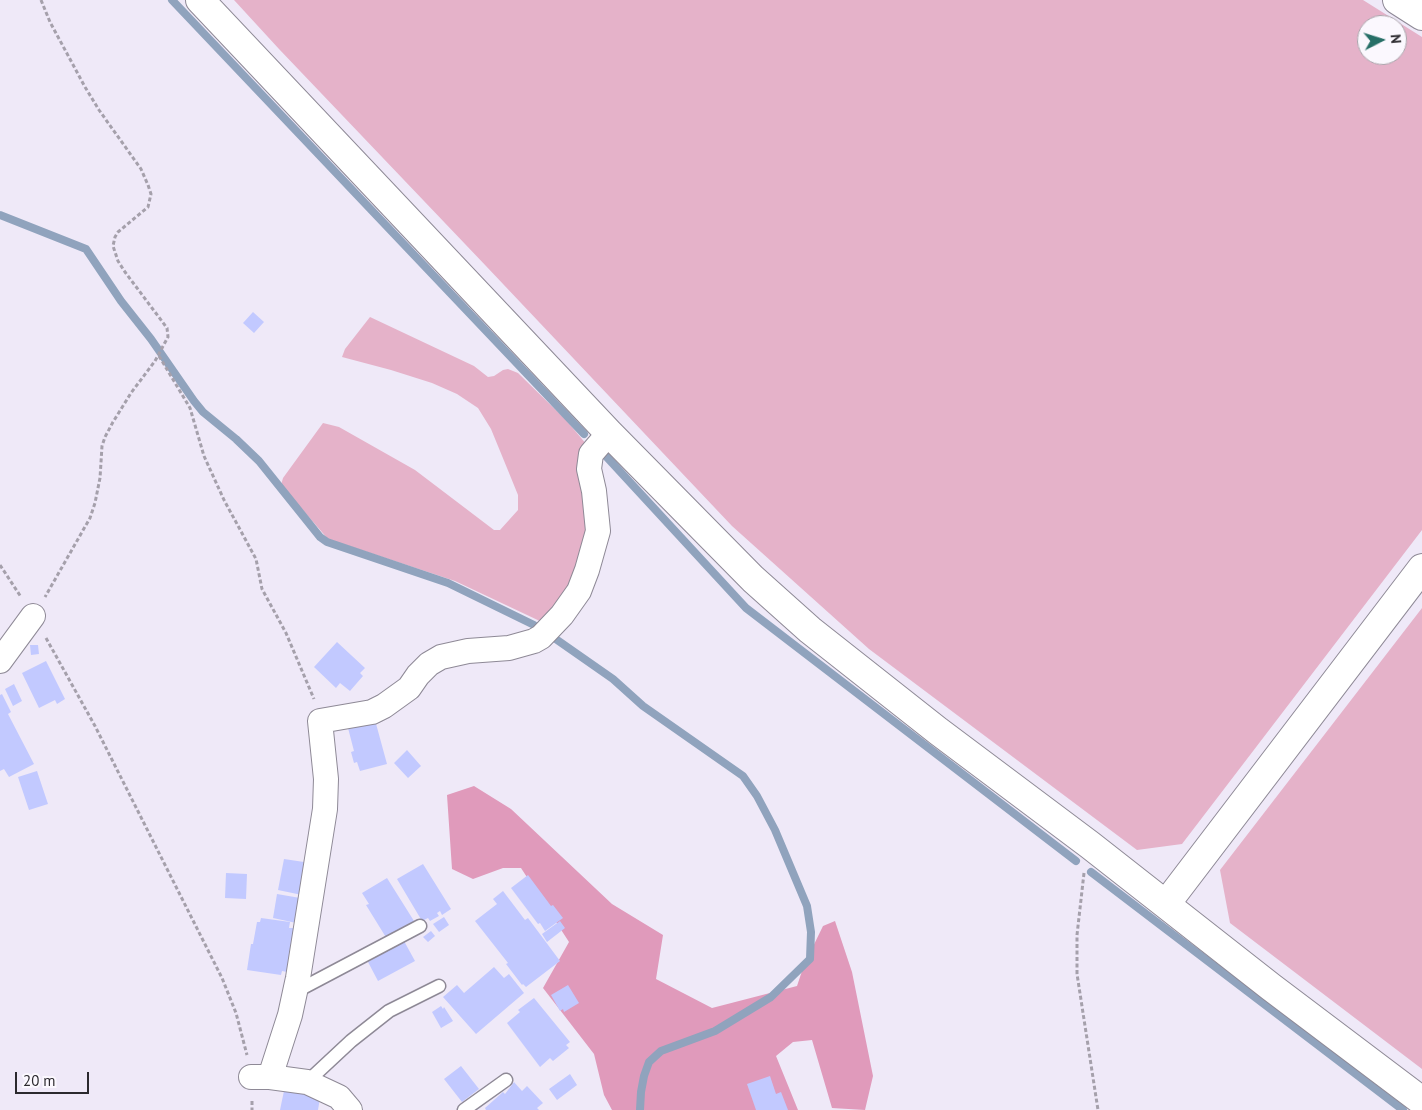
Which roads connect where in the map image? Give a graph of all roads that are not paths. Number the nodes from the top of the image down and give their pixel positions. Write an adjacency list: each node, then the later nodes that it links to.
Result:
1 (200, 0): 4 (street)
2 (1397, 0): 3 (street)
3 (1422, 16)
4 (609, 433): 8 (street); 11 (street)
5 (1422, 568): 8 (street)
6 (33, 616): 7 (street)
7 (0, 661)
8 (1166, 904): 14 (street)
9 (420, 926): 11 (lane)
10 (439, 986): 13 (lane)
11 (295, 992): 13 (street)
12 (506, 1080): 16 (lane)
13 (306, 1082): 15 (street)
14 (1422, 1101)
15 (350, 1110)
16 (464, 1110)

